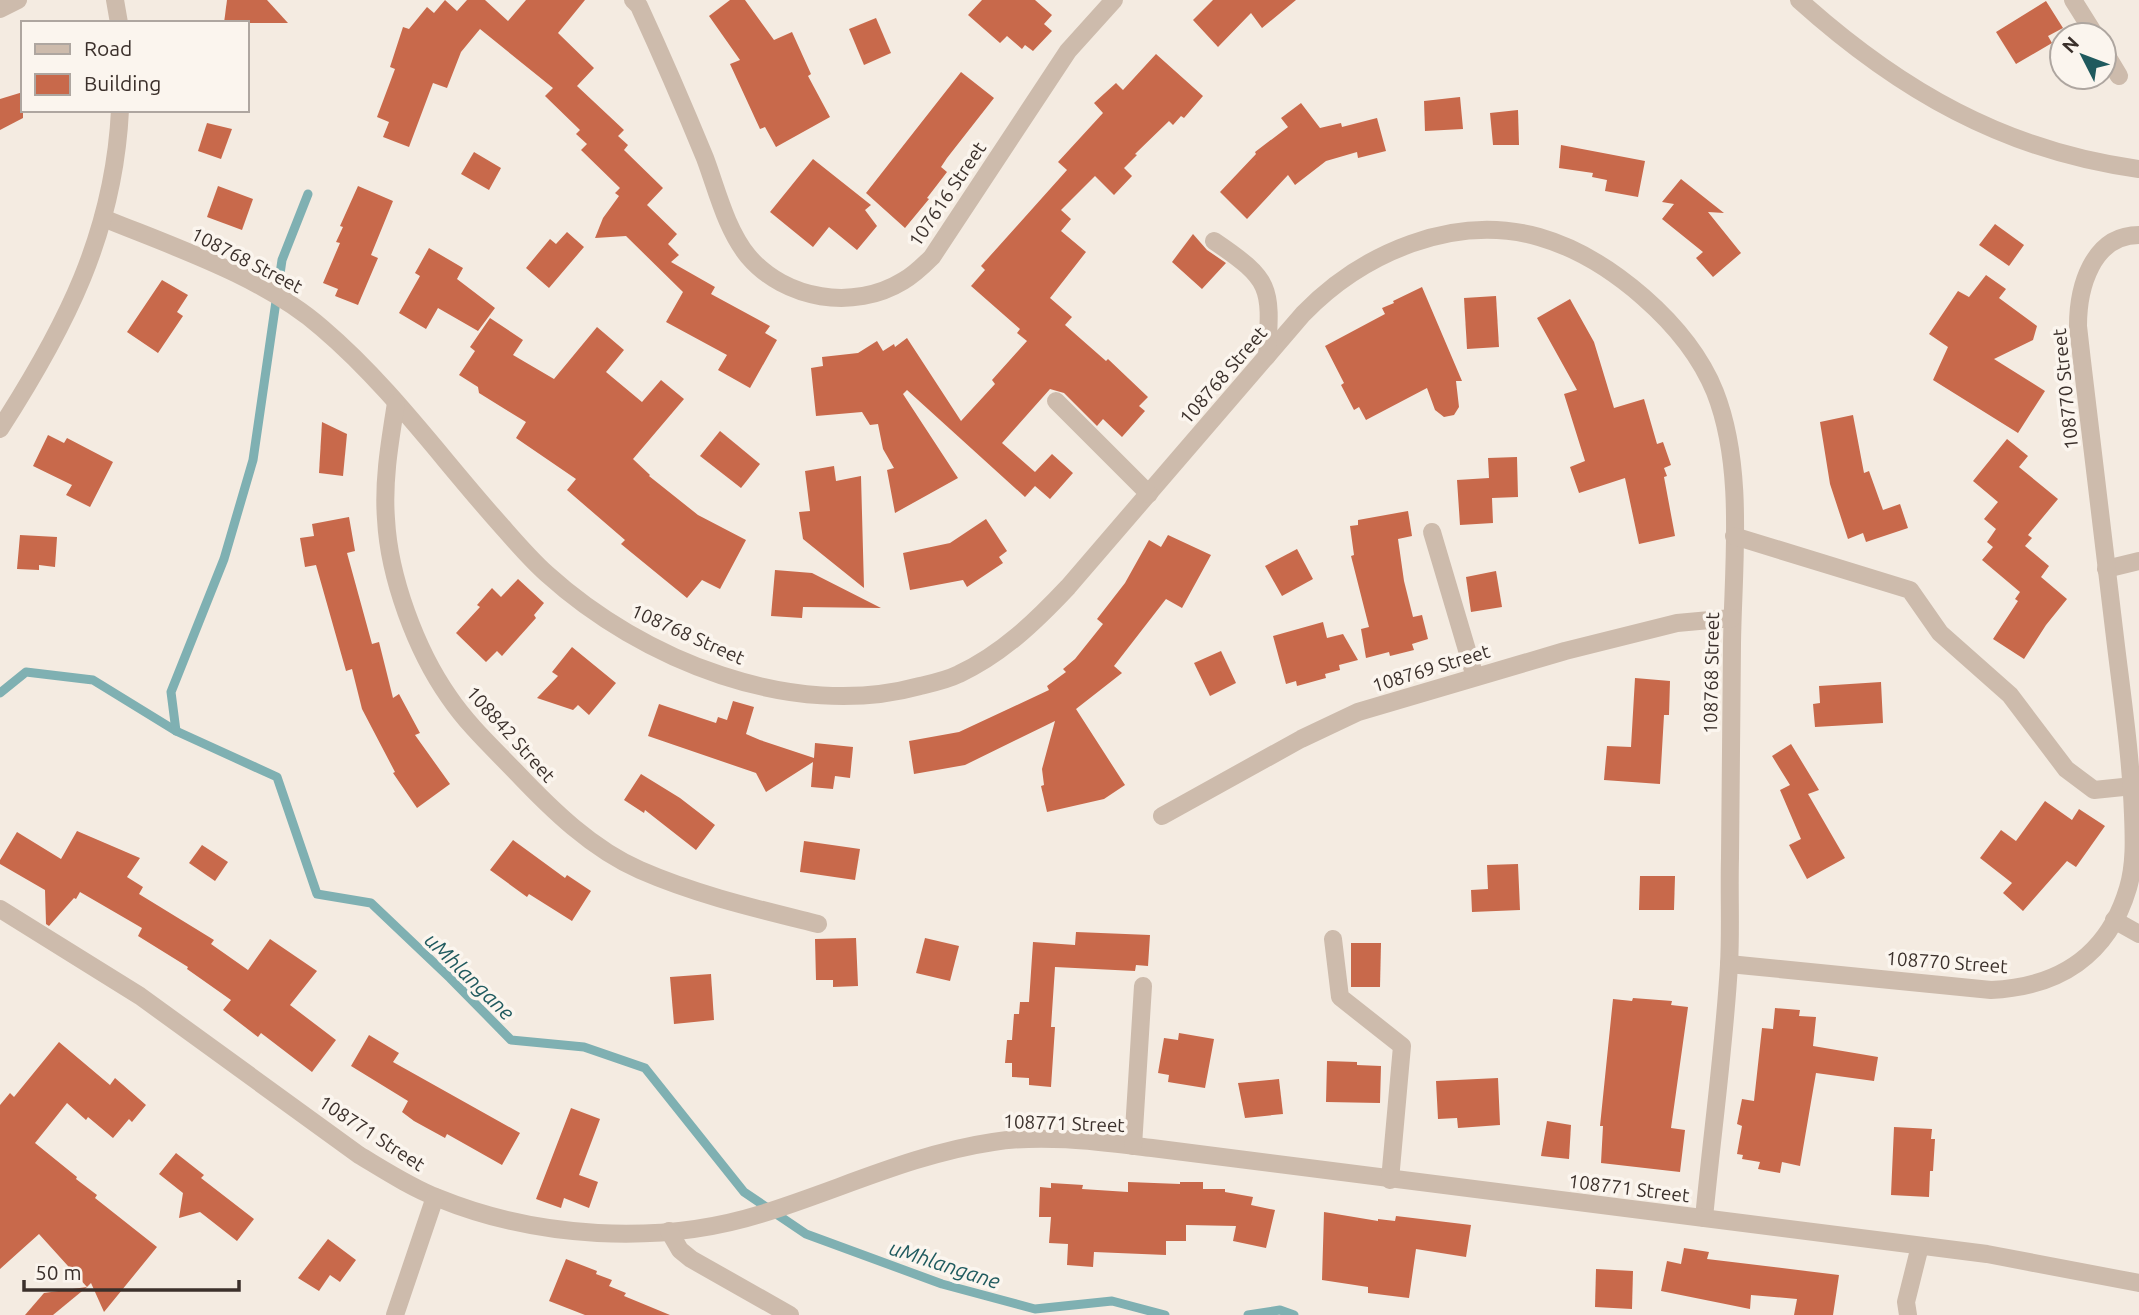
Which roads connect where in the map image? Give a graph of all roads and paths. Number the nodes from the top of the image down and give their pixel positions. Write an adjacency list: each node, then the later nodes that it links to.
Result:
1 (18, 0): 7 (street)
2 (116, 0): 8 (street)
3 (1114, 0): 6 (street, 107616 Street)
4 (1800, 0): 11 (street)
5 (2073, 0): 9 (street)
6 (639, 2)
7 (0, 9)
8 (118, 21)
9 (2086, 21)
10 (120, 112): 12 (street)
11 (2139, 170)
12 (103, 218): 17 (street, 108768 Street); 18 (street)
13 (2139, 235): 23 (street, 108770 Street)
14 (1214, 241): 15 (street)
15 (1267, 356): 19 (street, 108768 Street); 21 (street, 108768 Street)
16 (1056, 401): 19 (street)
17 (396, 403): 19 (street, 108768 Street); 30 (street, 108842 Street)
18 (0, 429)
19 (1149, 494)
20 (1432, 532): 25 (street)
21 (1734, 536): 24 (street, 108768 Street); 26 (street)
22 (2139, 561): 23 (street)
23 (2106, 569): 26 (street, 108770 Street)
24 (1732, 618): 25 (street, 108769 Street); 33 (street, 108768 Street)
25 (1475, 677): 27 (street, 108769 Street)
26 (2135, 779): 29 (street, 108770 Street)
27 (1162, 816)
28 (0, 909): 37 (street, 108771 Street)
29 (2114, 920): 31 (street); 33 (street, 108770 Street)
30 (818, 924)
31 (2139, 934)
32 (1333, 939): 36 (street)
33 (1729, 964): 38 (street, 108768 Street)
34 (1143, 986): 35 (street)
35 (1133, 1146): 36 (street, 108771 Street); 39 (street, 108771 Street)
36 (1390, 1180): 38 (street, 108771 Street)
37 (435, 1197): 39 (street, 108771 Street); 42 (street)
38 (1704, 1218): 40 (street, 108771 Street)
39 (669, 1231): 43 (street)
40 (1920, 1246): 41 (street, 108771 Street); 44 (street)
41 (2139, 1283)
42 (395, 1315)
43 (790, 1315)
44 (1908, 1315)

